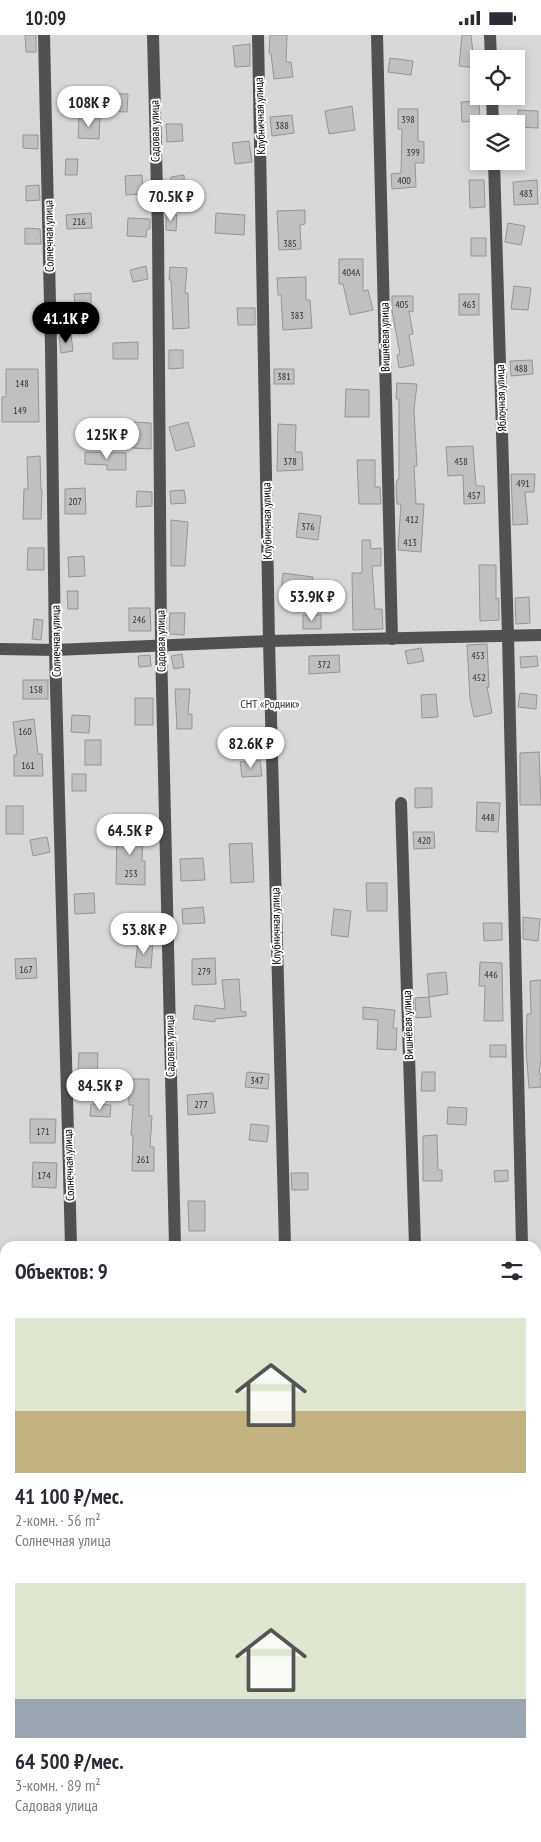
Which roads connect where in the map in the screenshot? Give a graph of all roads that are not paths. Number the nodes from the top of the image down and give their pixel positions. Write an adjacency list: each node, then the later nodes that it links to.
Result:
1 (44, 35): 14 (street, Солнечная улица)
2 (153, 35): 12 (street, Садовая улица)
3 (258, 35): 11 (street, Клубничная улица)
4 (377, 35): 10 (street, Вишнёвая улица)
5 (490, 35): 6 (street)
6 (491, 50)
7 (494, 170): 9 (street, Яблочная улица)
8 (541, 635): 9 (street)
9 (508, 636): 10 (street); 20 (street, Яблочная улица)
10 (392, 639): 11 (street)
11 (269, 641): 12 (street); 18 (street, Клубничная улица)
12 (161, 646): 14 (street); 17 (street, Садовая улица)
13 (0, 649): 14 (street)
14 (56, 650): 16 (street, Солнечная улица)
15 (401, 803): 19 (street, Вишнёвая улица)
16 (71, 1241)
17 (174, 1241)
18 (284, 1241)
19 (415, 1241)
20 (522, 1241)

